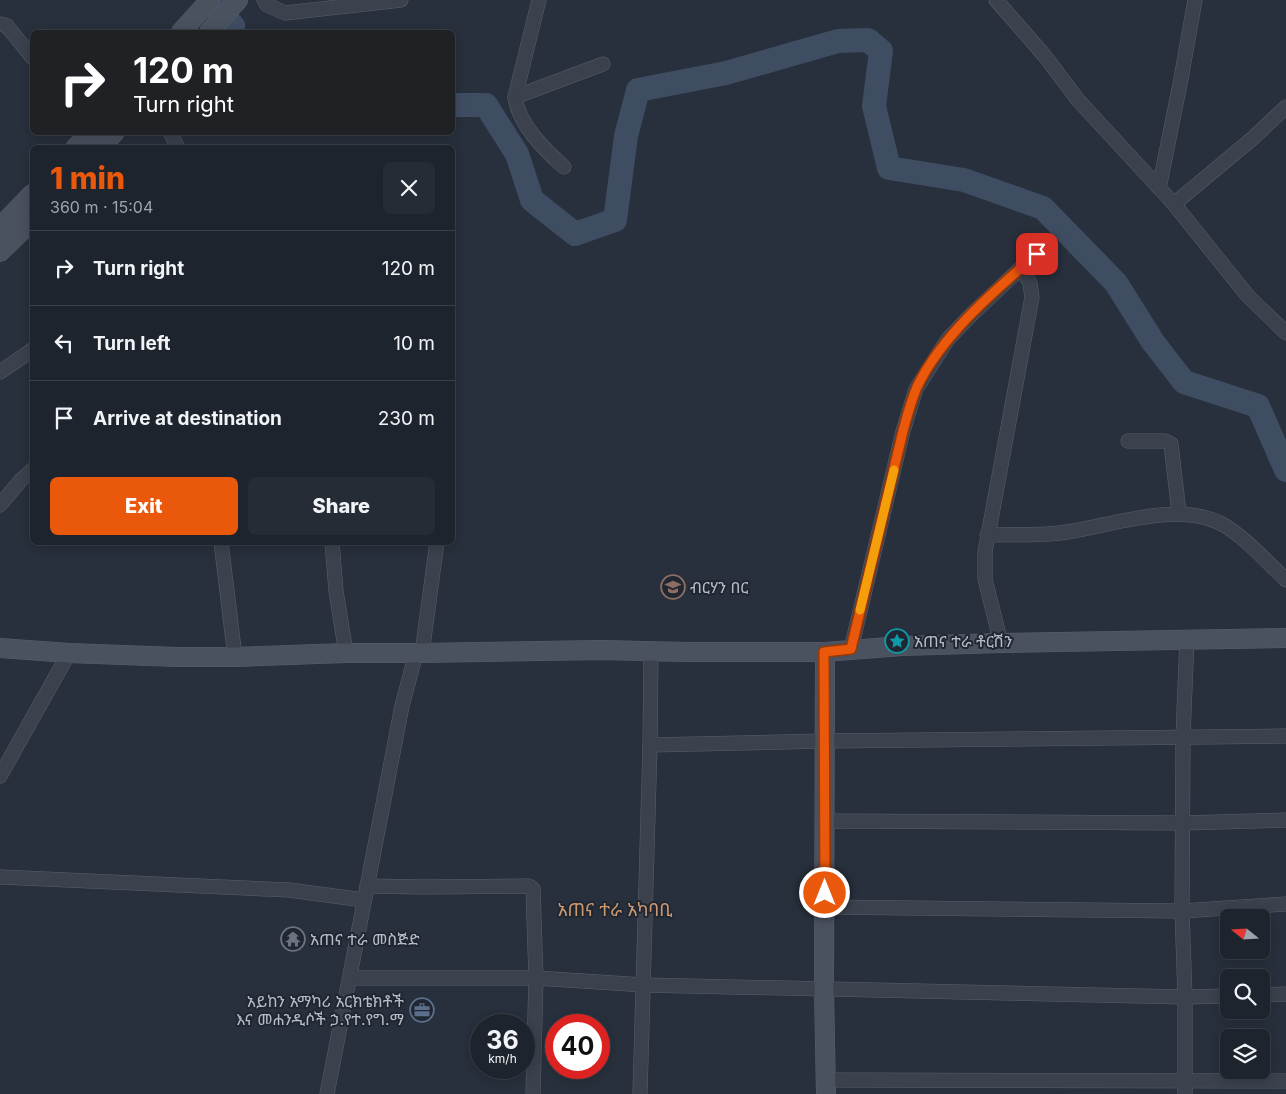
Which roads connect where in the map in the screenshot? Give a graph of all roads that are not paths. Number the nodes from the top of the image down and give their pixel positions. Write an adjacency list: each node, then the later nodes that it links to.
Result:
1 (210, 0): 9 (main road)
2 (264, 0): 3 (street)
3 (401, 0)
4 (539, 0): 13 (street)
5 (996, 0): 20 (street)
6 (1195, 0): 20 (street)
7 (235, 3): 10 (main road)
8 (0, 24): 11 (street)
9 (186, 27)
10 (211, 30)
11 (30, 55)
12 (603, 64): 13 (street)
13 (515, 97): 19 (street)
14 (1286, 107): 22 (street)
15 (87, 135): 17 (main road)
16 (112, 135): 18 (main road)
17 (79, 145)
18 (104, 145)
19 (564, 167)
20 (1159, 188): 22 (street)
21 (30, 196): 24 (main road)
22 (1174, 204): 28 (street)
23 (30, 223): 25 (main road)
24 (0, 226)
25 (0, 252)
26 (1037, 254): 27 (street)
27 (1021, 268): 35 (street); 44 (street)
28 (1286, 333)
29 (30, 352): 30 (street)
30 (0, 372)
31 (1128, 441): 34 (street)
32 (30, 472): 33 (street)
33 (0, 505)
34 (1179, 513): 35 (street); 39 (street)
35 (987, 534): 42 (street)
36 (221, 545): 50 (street)
37 (332, 545): 48 (street)
38 (437, 545): 49 (street)
39 (1286, 580)
40 (1286, 638): 41 (main road)
41 (1187, 639): 42 (main road); 51 (street)
42 (1001, 643): 44 (main road)
43 (0, 648): 47 (main road)
44 (851, 649): 46 (main road)
45 (651, 651): 46 (main road); 49 (main road); 54 (street)
46 (824, 652): 53 (main road)
47 (69, 653): 50 (main road); 55 (street)
48 (346, 653): 49 (main road); 50 (main road)
49 (419, 653): 60 (street)
50 (235, 657)
51 (1183, 736): 52 (street); 53 (street); 58 (street)
52 (1286, 736)
53 (825, 741): 54 (street); 57 (main road)
54 (650, 745): 66 (street)
55 (0, 776)
56 (1286, 820): 58 (street)
57 (825, 821): 58 (street); 62 (main road)
58 (1183, 823): 63 (street)
59 (0, 877): 60 (street)
60 (366, 893): 64 (street); 65 (street)
61 (1286, 904): 63 (street)
62 (825, 907): 63 (street); 67 (main road)
63 (1182, 911): 71 (street)
64 (350, 978): 65 (street); 75 (street)
65 (536, 978): 66 (street); 76 (street)
66 (644, 985): 67 (street); 77 (street)
67 (824, 990): 71 (street); 74 (main road)
68 (1286, 994): 69 (street)
69 (1270, 995)
70 (1220, 996): 71 (street)
71 (1185, 997): 72 (street)
72 (1185, 1080): 73 (street); 74 (street); 78 (street)
73 (1286, 1081)
74 (827, 1087)
75 (327, 1094)
76 (534, 1094)
77 (640, 1094)
78 (1185, 1094)

